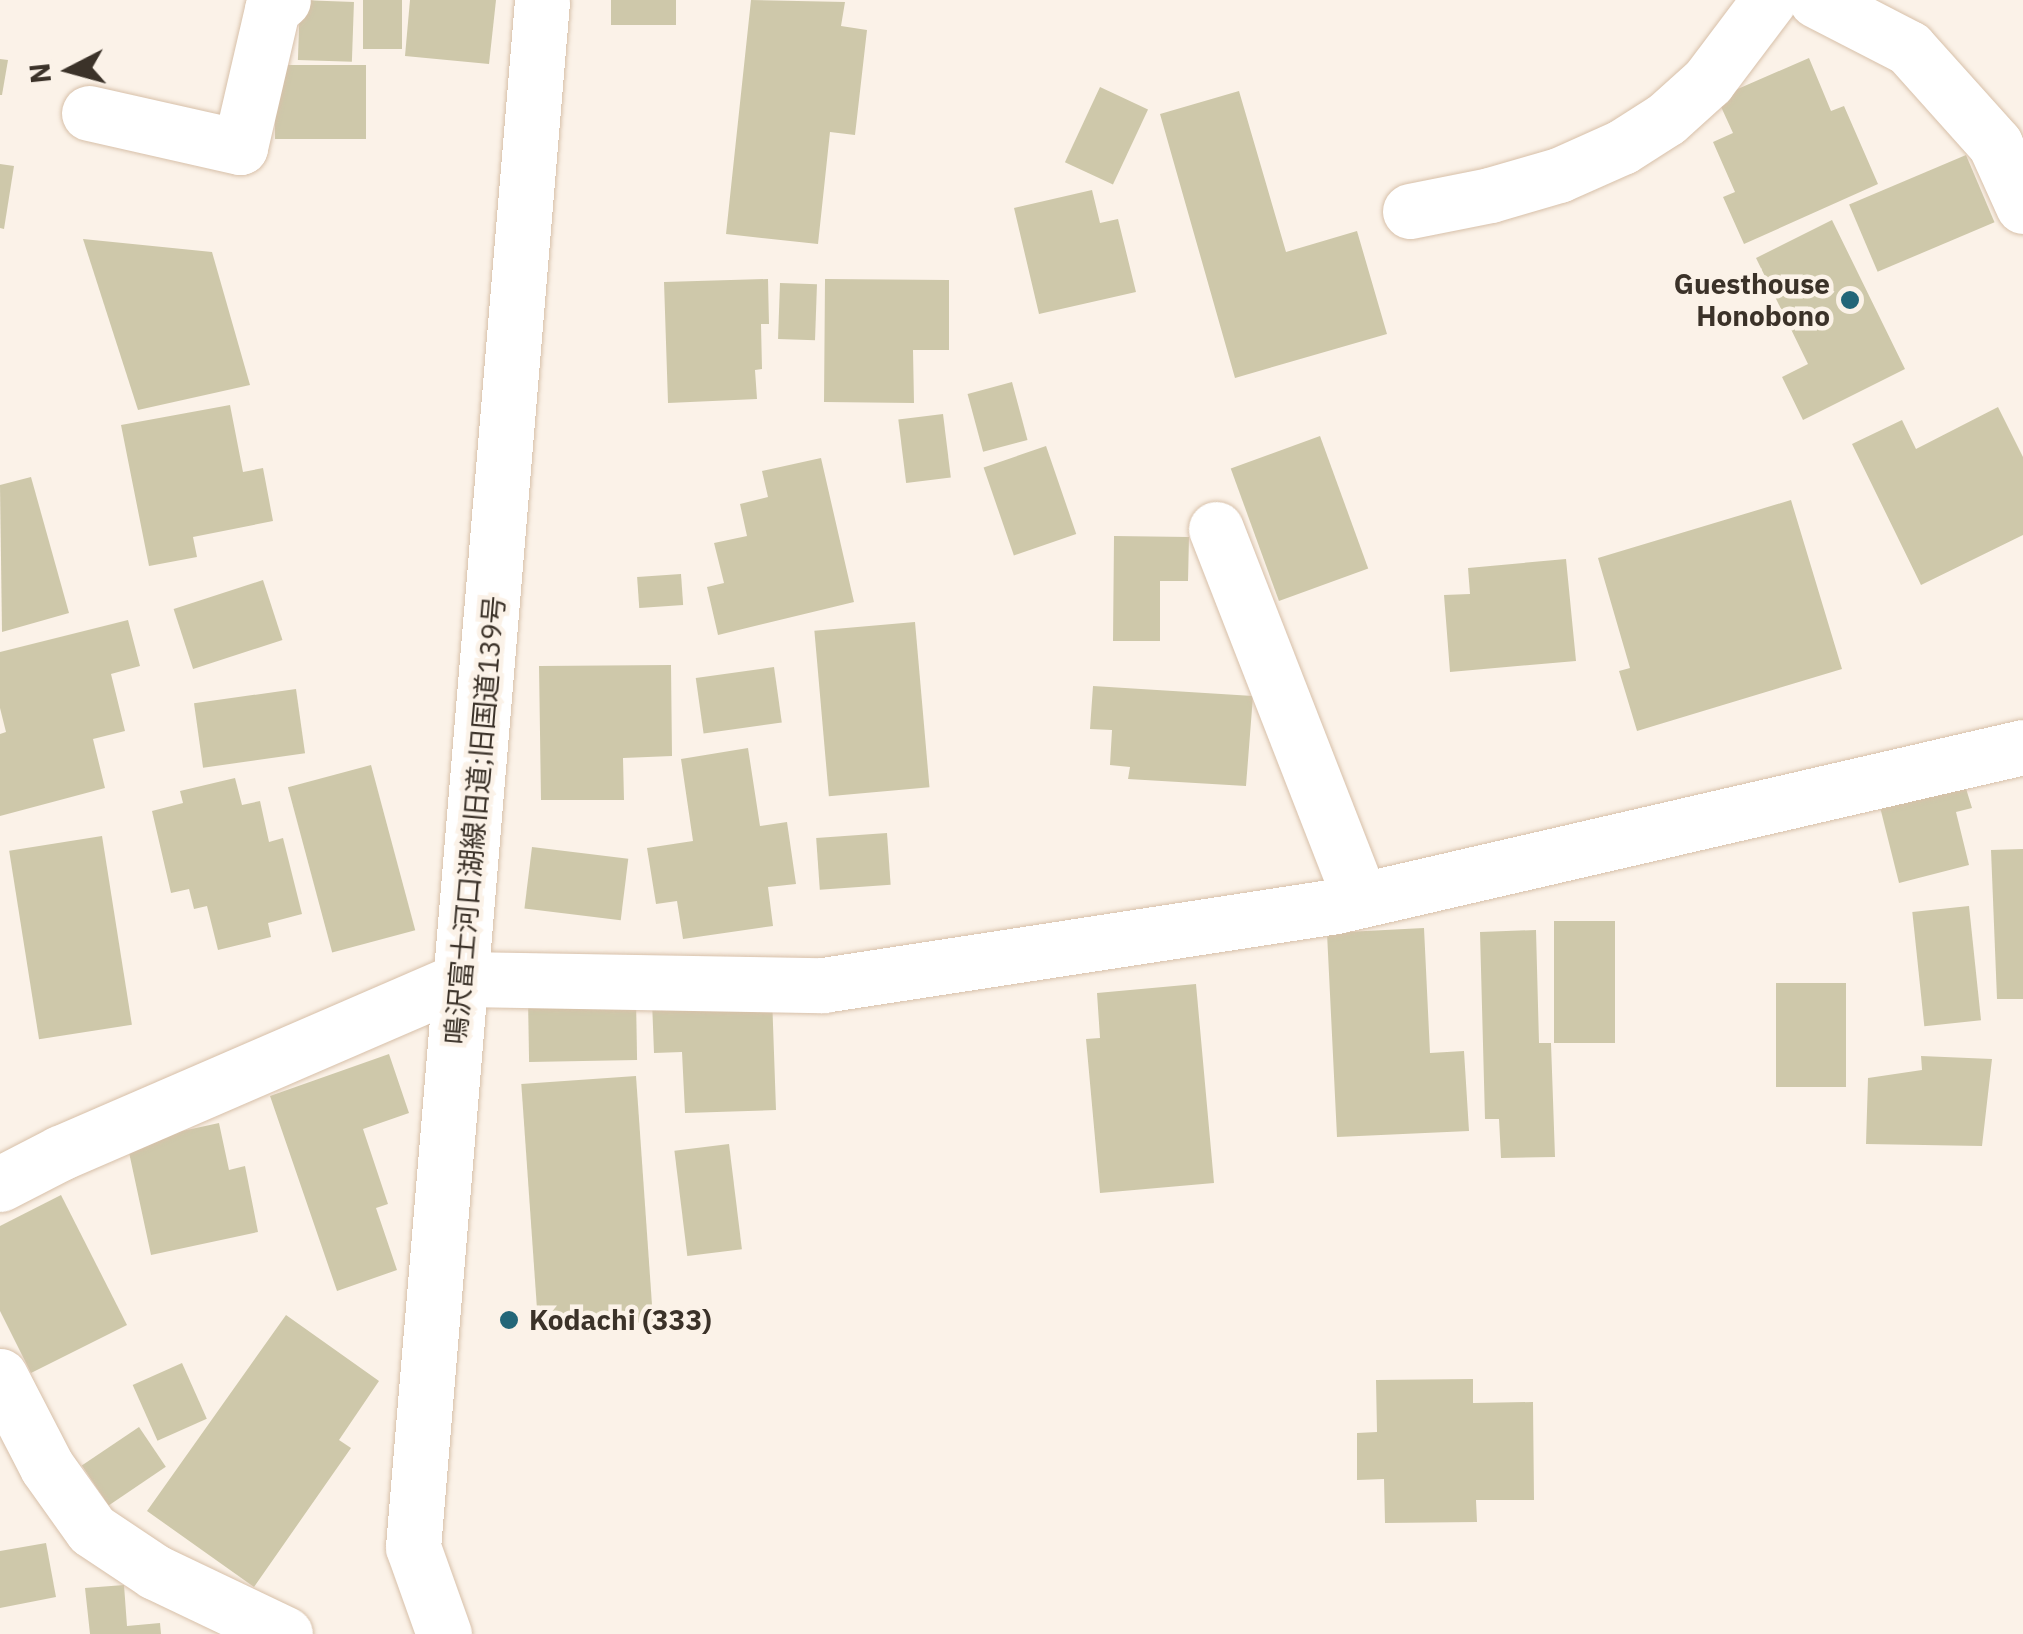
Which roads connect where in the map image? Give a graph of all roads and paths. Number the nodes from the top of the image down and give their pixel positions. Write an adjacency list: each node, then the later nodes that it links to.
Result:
1 (283, 0): 5 (street)
2 (542, 0): 11 (street, 鳴沢富士河口湖線旧道;旧国道139号)
3 (1769, 0): 7 (street)
4 (1816, 0): 6 (street)
5 (90, 114)
6 (2023, 206)
7 (1410, 211)
8 (1216, 529): 10 (street)
9 (2023, 748): 10 (street)
10 (1361, 900): 11 (street)
11 (463, 980): 12 (street); 15 (street, 鳴沢富士河口湖線旧道;旧国道139号)
12 (0, 1184)
13 (0, 1376): 14 (street)
14 (285, 1634)
15 (444, 1634)

